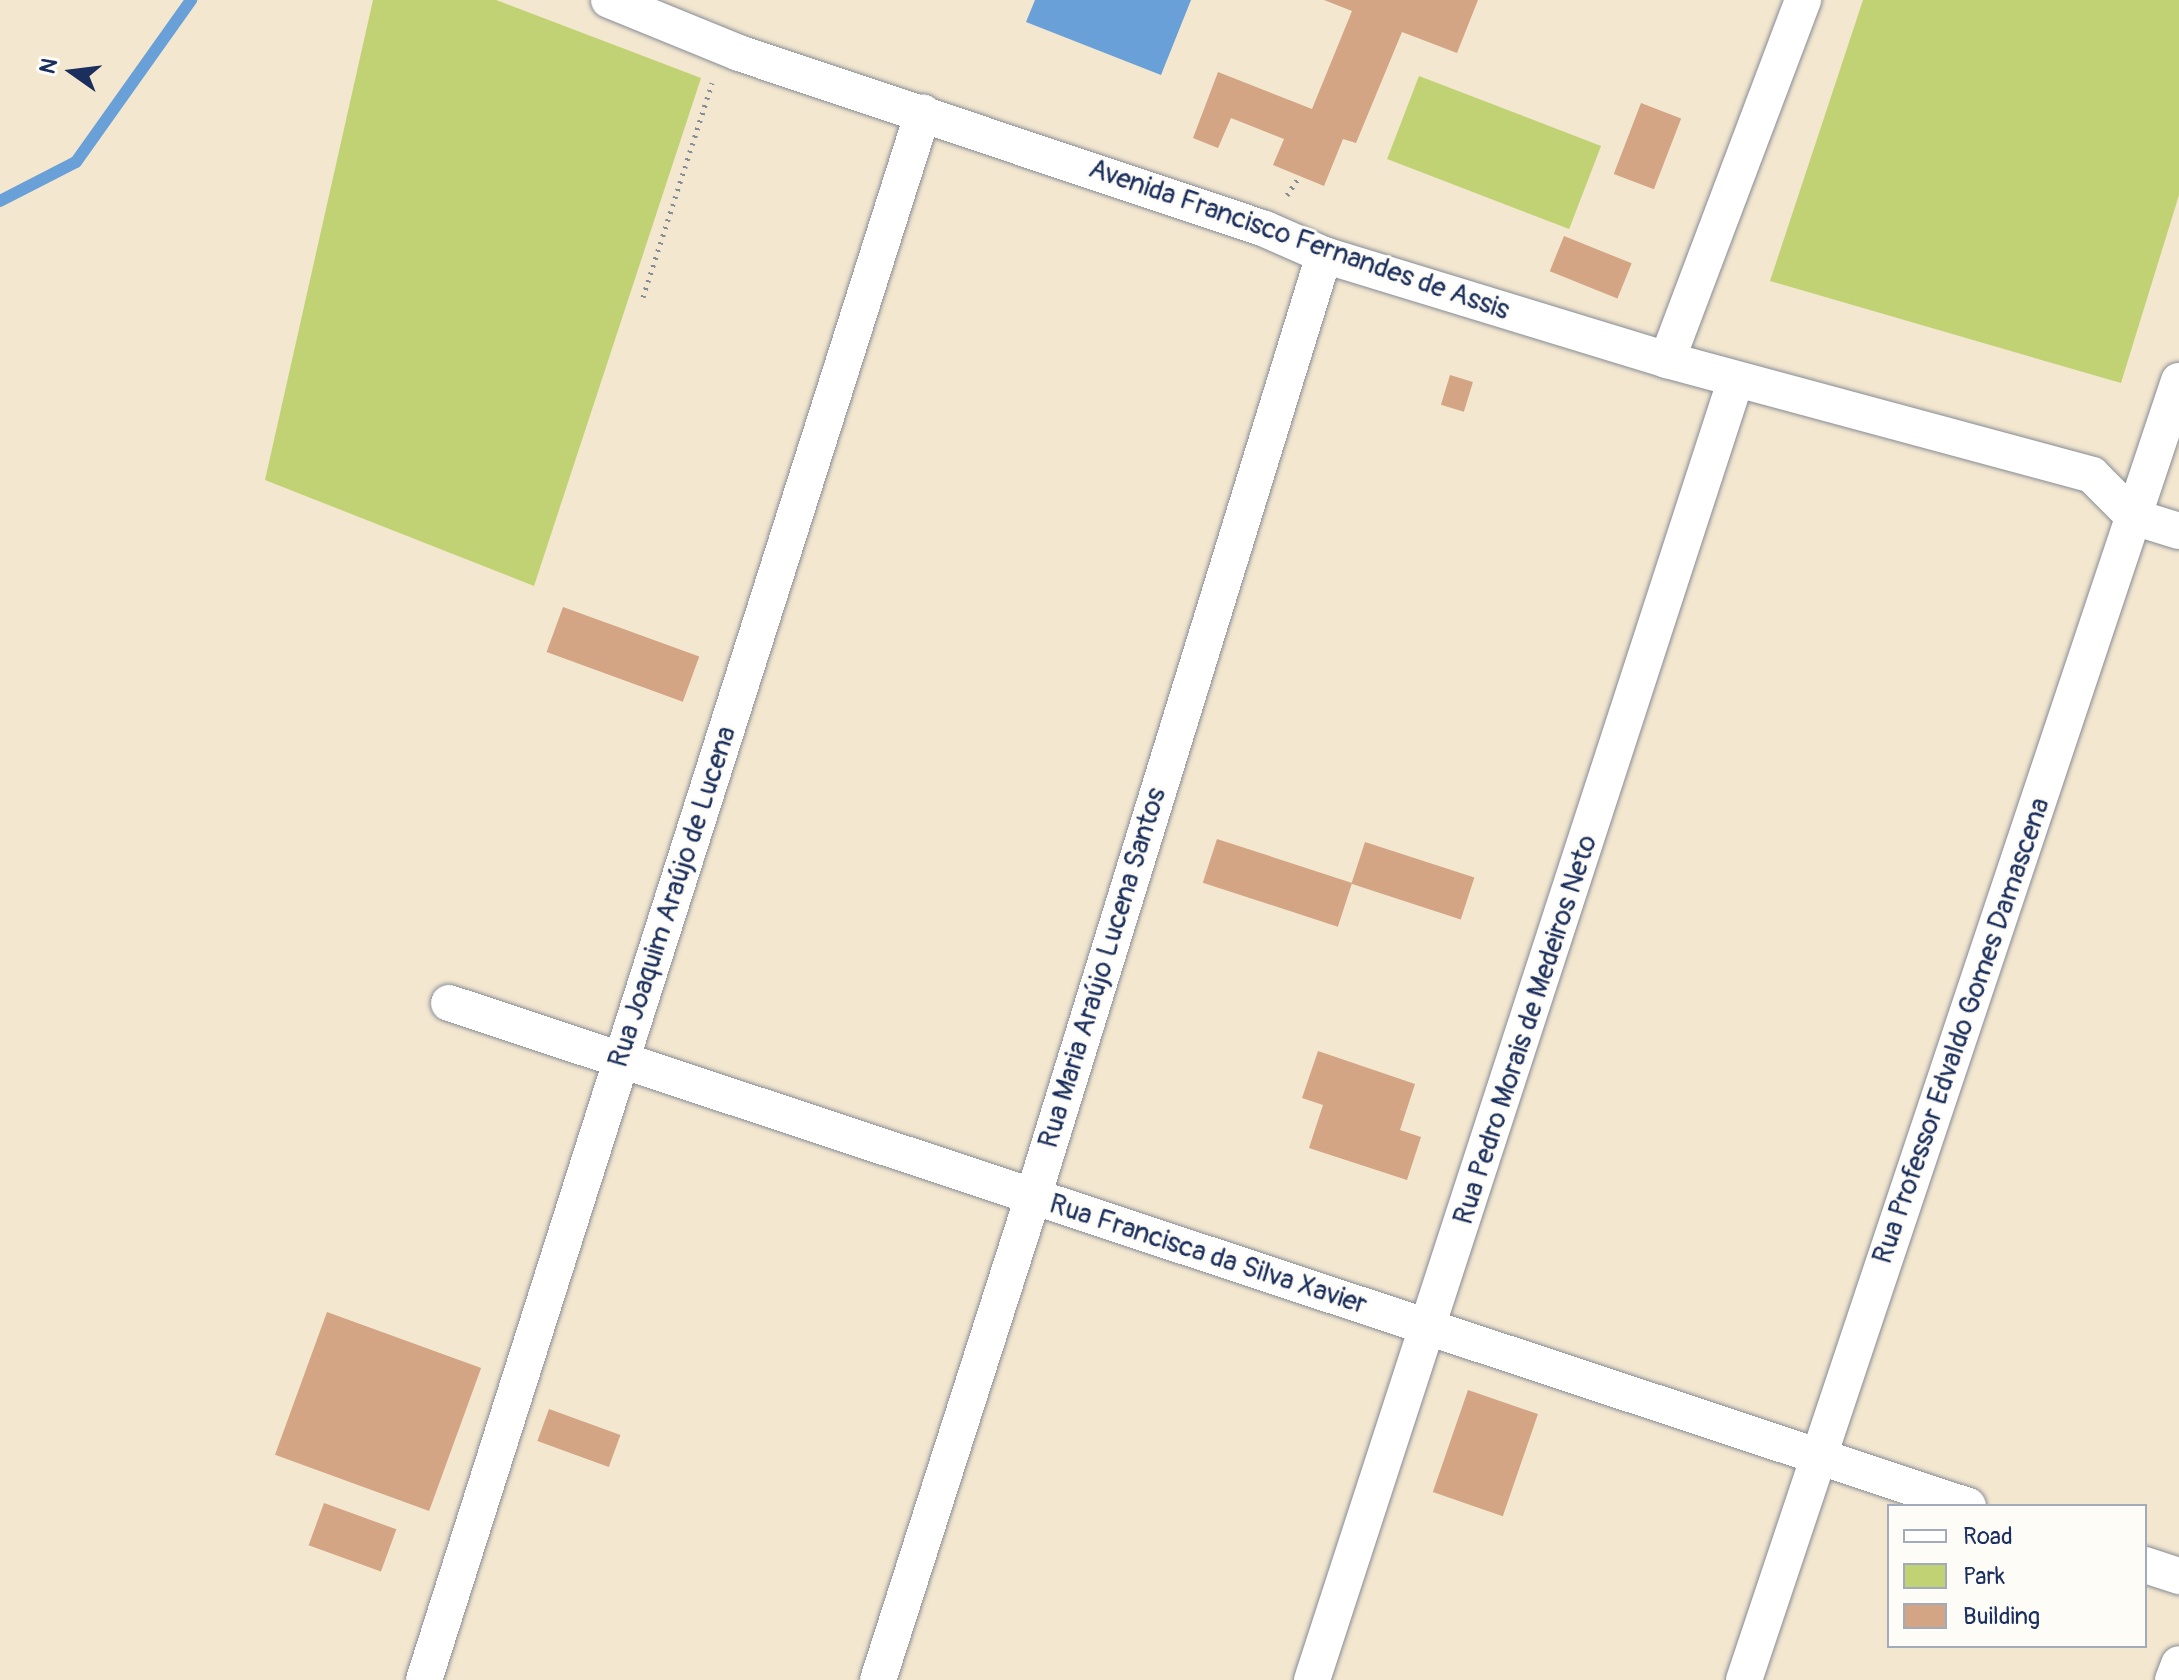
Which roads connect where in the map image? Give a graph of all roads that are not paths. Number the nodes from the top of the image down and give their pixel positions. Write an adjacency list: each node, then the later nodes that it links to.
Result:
1 (609, 0): 3 (street, Avenida Francisco Fernandes de Assis)
2 (1803, 0): 5 (street)
3 (923, 113): 4 (street, Avenida Francisco Fernandes de Assis); 13 (street, Rua Joaquim Araújo de Lucena)
4 (1324, 255): 5 (street, Avenida Francisco Fernandes de Assis); 14 (street, Rua Maria Araújo Lucena Santos)
5 (1667, 360): 6 (street, Avenida Francisco Fernandes de Assis)
6 (1736, 379): 9 (street, Avenida Francisco Fernandes de Assis); 15 (street, Rua Pedro Morais de Medeiros Neto)
7 (2179, 381): 8 (street, Rua Professor Edvaldo Gomes Damascena)
8 (2166, 462): 9 (street); 10 (street, Rua Professor Edvaldo Gomes Damascena)
9 (2092, 475): 10 (street, Avenida Francisco Fernandes de Assis)
10 (2134, 517): 11 (street, Avenida Francisco Fernandes de Assis); 16 (street, Rua Professor Edvaldo Gomes Damascena)
11 (2179, 531)
12 (449, 1003): 13 (street, Rua Francisca da Silva Xavier)
13 (621, 1060): 14 (street, Rua Francisca da Silva Xavier); 21 (street, Rua Joaquim Araújo de Lucena)
14 (1033, 1197): 15 (street, Rua Francisca da Silva Xavier); 22 (street, Rua Maria Araújo Lucena Santos)
15 (1429, 1328): 16 (street, Rua Francisca da Silva Xavier); 23 (street, Rua Pedro Morais de Medeiros Neto)
16 (1820, 1457): 17 (street, Rua Francisca da Silva Xavier); 24 (street, Rua Professor Edvaldo Gomes Damascena)
17 (1962, 1504)
18 (2147, 1566): 19 (street)
19 (2179, 1576)
20 (2179, 1664): 25 (street)
21 (424, 1680)
22 (878, 1680)
23 (1312, 1680)
24 (1744, 1680)
25 (2173, 1680)

